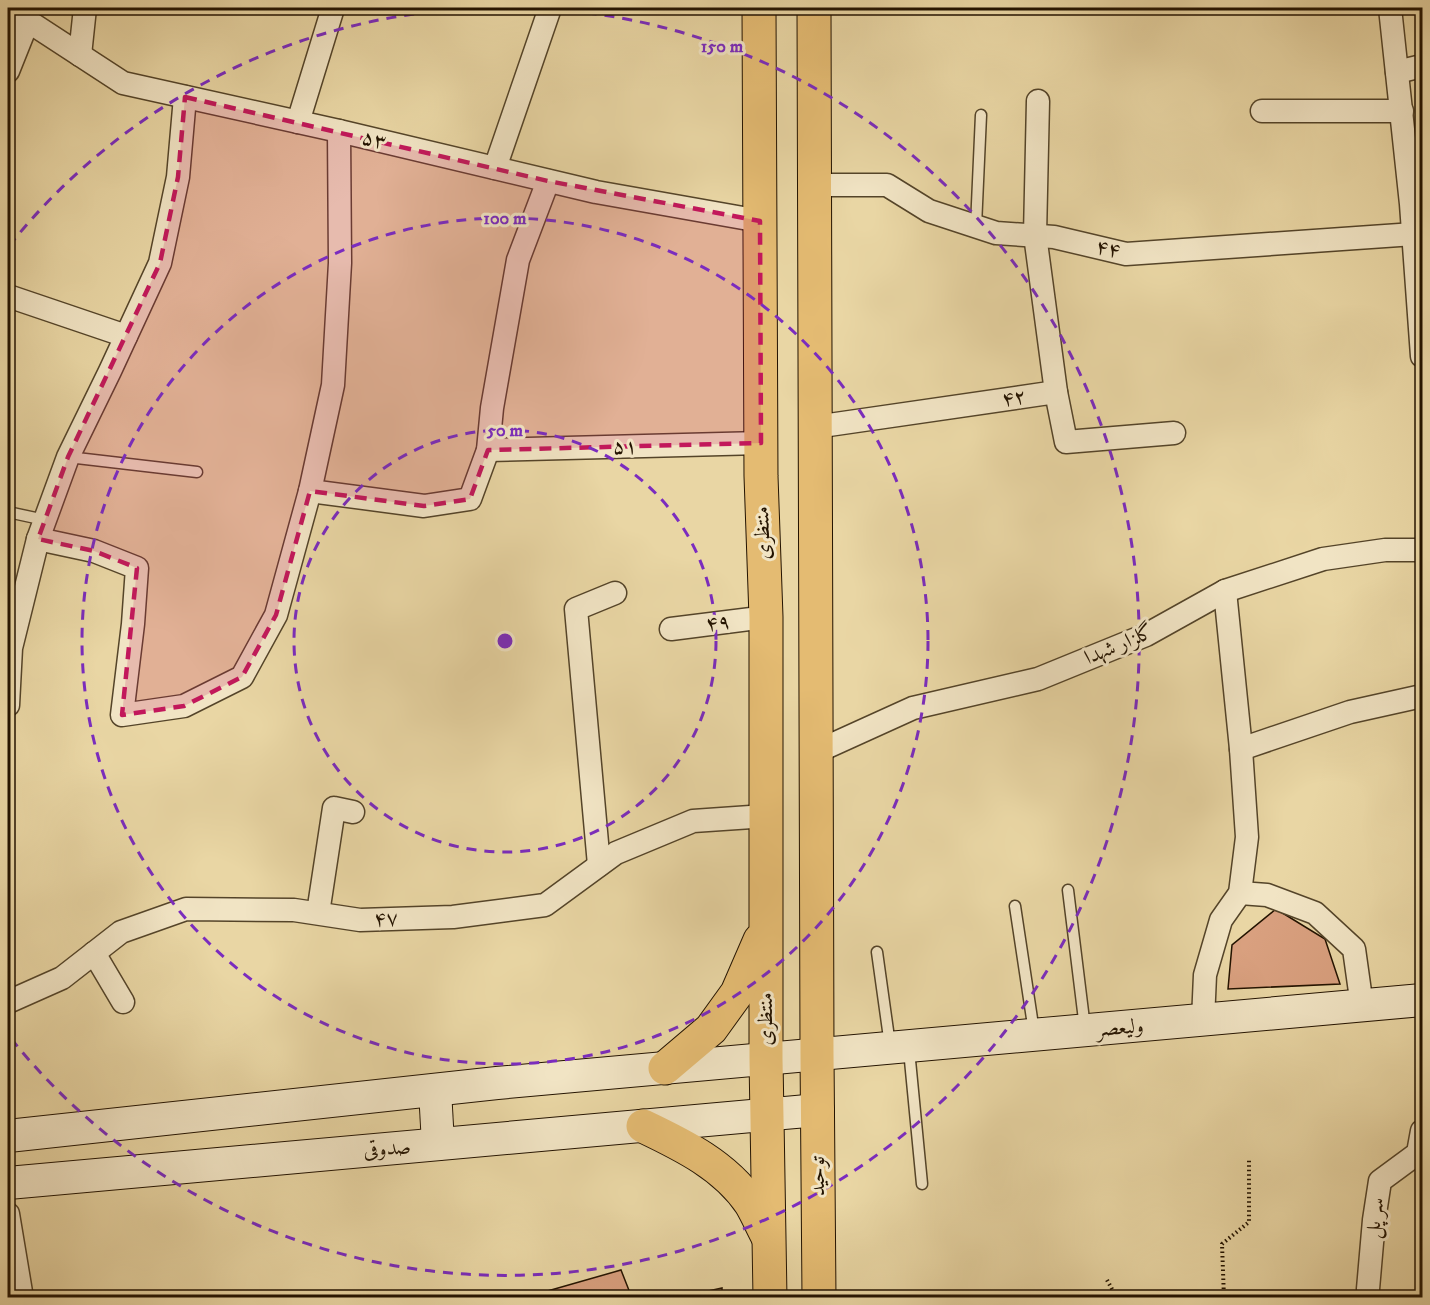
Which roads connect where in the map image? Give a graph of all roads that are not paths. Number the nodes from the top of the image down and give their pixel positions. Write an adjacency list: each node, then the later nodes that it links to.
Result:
1 (8, 8): 8 (street, ۵۳)
2 (85, 8): 9 (street)
3 (333, 8): 18 (street)
4 (550, 8): 20 (street)
5 (759, 8): 23 (main road, منتظری)
6 (814, 8): 22 (main road)
7 (1390, 8): 12 (street)
8 (28, 21): 9 (street, ۵۳); 11 (street)
9 (80, 55): 13 (street, ۵۳)
10 (1422, 66): 12 (street)
11 (8, 71)
12 (1397, 72): 16 (street)
13 (185, 97): 18 (street, ۵۳); 28 (street)
14 (1038, 101): 26 (street)
15 (1262, 111): 16 (street)
16 (1402, 111): 25 (street)
17 (981, 114): 24 (lane)
18 (298, 122): 19 (street, ۵۳)
19 (339, 131): 20 (street, ۵۳); 37 (street)
20 (495, 168): 21 (street, ۵۳)
21 (548, 181): 23 (street, ۵۳); 34 (street)
22 (814, 185): 24 (street, ۴۴); 31 (main road)
23 (760, 221): 33 (main road, منتظری)
24 (976, 226): 26 (street, ۴۴)
25 (1413, 234): 26 (street, ۴۴); 29 (street)
26 (1035, 235): 30 (street)
27 (8, 296): 28 (street)
28 (126, 336): 35 (street)
29 (1422, 356)
30 (1056, 392): 31 (street, ۴۲); 32 (street, ۴۲)
31 (815, 427): 48 (main road)
32 (1174, 433)
33 (761, 443): 34 (street, ۵۱); 43 (main road, منتظری)
34 (488, 450): 37 (street)
35 (68, 457): 36 (lane); 39 (street)
36 (197, 472)
37 (309, 491): 39 (street)
38 (8, 512): 39 (lane)
39 (41, 530): 46 (street)
40 (1422, 550): 41 (street, گلزار شهدا)
41 (1226, 591): 47 (street); 48 (street, گلزار شهدا)
42 (615, 593): 51 (street)
43 (766, 617): 44 (street, ۴۹); 50 (main road, منتظری)
44 (671, 629)
45 (1422, 696): 47 (street)
46 (8, 705)
47 (1241, 749): 53 (street)
48 (816, 752): 67 (main road)
49 (353, 812): 55 (street)
50 (766, 816): 51 (street, ۴۷); 56 (main road, منتظری)
51 (599, 865): 55 (street, ۴۷)
52 (1068, 890): 64 (lane)
53 (1240, 893): 62 (street); 63 (street)
54 (1015, 906): 65 (lane)
55 (318, 913): 58 (street, ۴۷)
56 (766, 924): 68 (main road, منتظری); 69 (main road)
57 (877, 952): 66 (lane)
58 (94, 953): 60 (street, ۴۷); 61 (street)
59 (1422, 1000): 62 (main road, ولیعصر)
60 (8, 1002)
61 (123, 1002)
62 (1362, 1006): 63 (main road, ولیعصر)
63 (1203, 1020): 64 (main road, ولیعصر)
64 (1085, 1031): 65 (main road, ولیعصر)
65 (1035, 1035): 66 (main road, ولیعصر)
66 (900, 1047): 67 (main road, ولیعصر); 78 (lane)
67 (817, 1054): 68 (main road, ولیعصر); 71 (main road, توحید)
68 (766, 1059): 69 (main road); 72 (main road)
69 (665, 1068): 70 (main road)
70 (435, 1090): 75 (main road); 76 (main road)
71 (818, 1110): 72 (main road, صدوقی); 84 (main road, توحید)
72 (767, 1114): 73 (main road, صدوقی); 80 (main road)
73 (643, 1125): 76 (main road, صدوقی); 80 (main road)
74 (1422, 1131): 81 (street, سر پل)
75 (8, 1136)
76 (438, 1144): 77 (main road, صدوقی)
77 (8, 1183)
78 (922, 1184)
79 (8, 1214): 82 (street)
80 (769, 1239): 83 (main road)
81 (1368, 1288)
82 (22, 1298)
83 (770, 1298)
84 (819, 1298)

